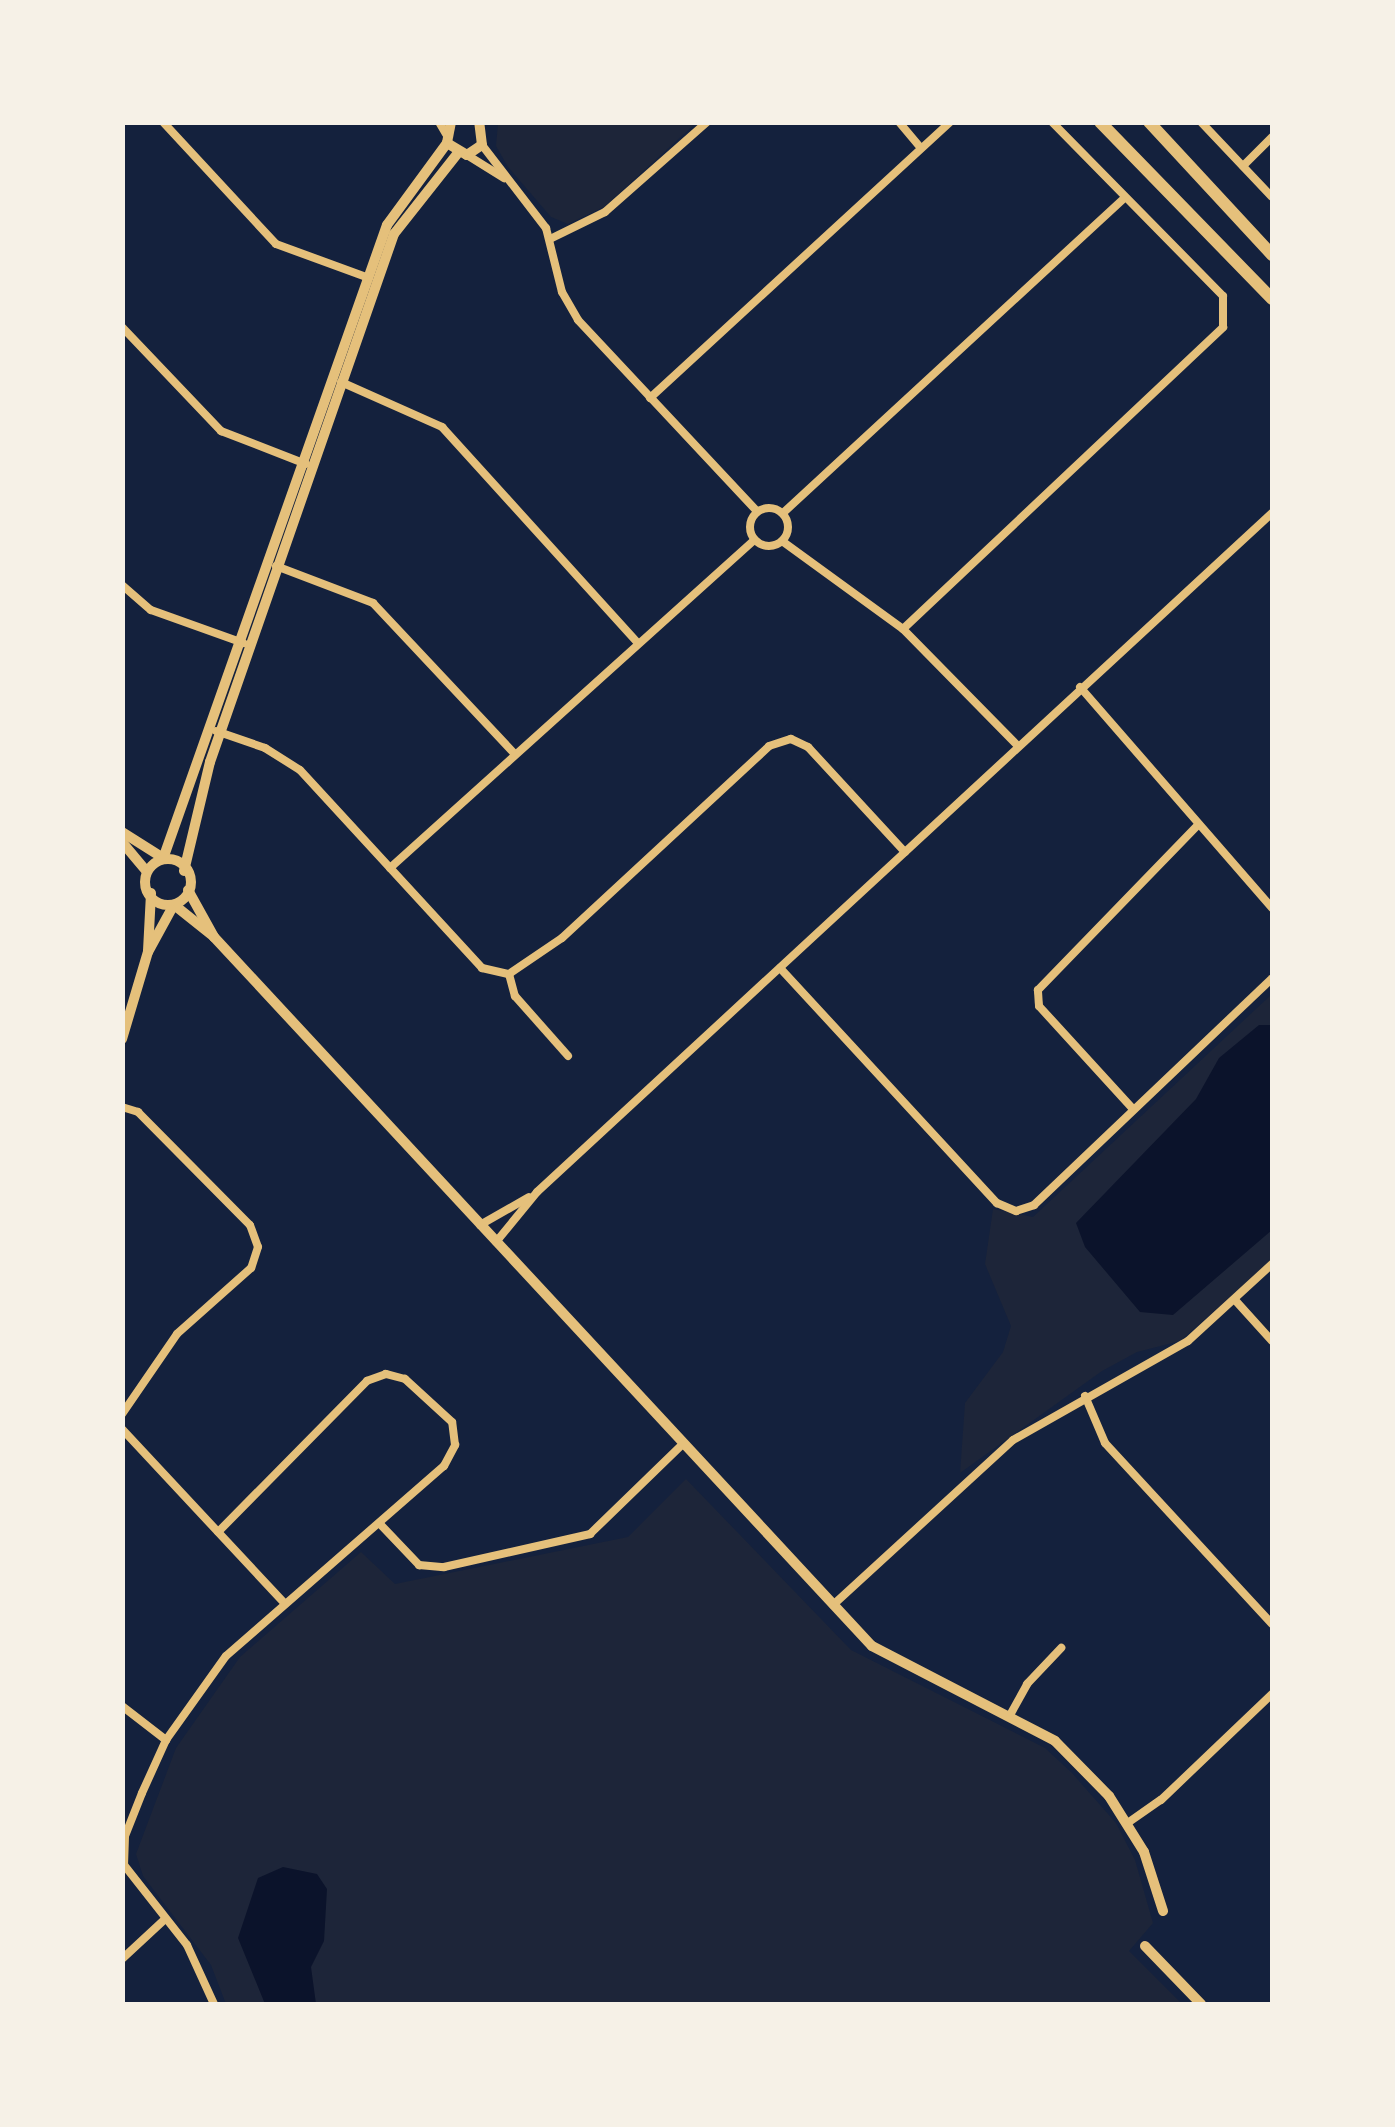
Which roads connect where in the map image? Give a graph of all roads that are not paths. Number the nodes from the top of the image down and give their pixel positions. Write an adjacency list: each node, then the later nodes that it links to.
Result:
1 (164, 122): 22 (street)
2 (439, 122): 11 (street)
3 (707, 122): 20 (street)
4 (899, 122): 14 (street)
5 (950, 122): 14 (street)
6 (1052, 122): 19 (street)
7 (1100, 122): 23 (main road)
8 (1149, 122): 21 (main road)
9 (1201, 122): 16 (street)
10 (485, 125): 13 (street)
11 (448, 133): 15 (street); 22 (street)
12 (1272, 137): 16 (street)
13 (482, 145): 15 (street); 17 (street)
14 (921, 148): 26 (street)
15 (463, 154): 17 (street); 22 (street)
16 (1242, 166): 18 (street)
17 (508, 180): 20 (street)
18 (1272, 196)
19 (1124, 198): 29 (street); 35 (street)
20 (550, 239): 26 (street)
21 (1272, 254)
22 (373, 280): 25 (street)
23 (1272, 299)
24 (122, 327): 27 (street)
25 (338, 381): 27 (street); 36 (street)
26 (650, 398): 28 (street)
27 (308, 465): 33 (street)
28 (757, 511): 29 (street); 31 (street)
29 (783, 513): 32 (street)
30 (1272, 514): 38 (street)
31 (754, 540): 32 (street); 36 (street)
32 (782, 541): 35 (street)
33 (274, 565): 37 (street); 41 (street)
34 (122, 585): 37 (street)
35 (903, 628): 40 (street)
36 (636, 641): 41 (street)
37 (246, 644): 39 (street)
38 (1080, 687): 40 (street); 42 (street)
39 (216, 731): 46 (street); 47 (street); 48 (street)
40 (1018, 746): 45 (street)
41 (515, 754): 47 (street)
42 (1197, 826): 52 (street); 62 (street)
43 (122, 832): 46 (street)
44 (122, 842): 49 (street)
45 (905, 852): 56 (street); 57 (street)
46 (162, 856): 48 (street); 49 (street)
47 (390, 868): 57 (street)
48 (184, 870): 50 (street)
49 (146, 872): 51 (street)
50 (188, 890): 53 (street); 54 (street)
51 (151, 892): 53 (street); 55 (street)
52 (1272, 908)
53 (175, 909): 54 (street); 55 (street)
54 (214, 937): 64 (street)
55 (148, 952): 59 (street)
56 (780, 968): 62 (street); 63 (street)
57 (509, 974): 60 (street)
58 (1272, 978): 62 (street)
59 (122, 1039)
60 (568, 1056)
61 (122, 1107): 70 (street)
62 (1133, 1110)
63 (537, 1192): 64 (street); 65 (street)
64 (480, 1225): 65 (street)
65 (496, 1242): 72 (street)
66 (1272, 1264): 67 (street)
67 (1235, 1300): 68 (street); 69 (street)
68 (1272, 1341)
69 (1084, 1396): 76 (street); 77 (street)
70 (122, 1414)
71 (122, 1429): 74 (street)
72 (683, 1444): 73 (street); 76 (street)
73 (380, 1524): 74 (street); 75 (street)
74 (218, 1532): 75 (street)
75 (285, 1604): 82 (street)
76 (832, 1605): 81 (street)
77 (1272, 1624)
78 (1061, 1648): 81 (street)
79 (1272, 1694): 83 (street)
80 (122, 1706): 82 (street)
81 (1009, 1717): 83 (street)
82 (166, 1740): 84 (street)
83 (1129, 1822): 85 (street)
84 (123, 1849): 86 (street)
85 (1164, 1911)
86 (164, 1920): 88 (street); 89 (street)
87 (1145, 1946): 90 (street)
88 (122, 1959)
89 (214, 2004)
90 (1201, 2004)

